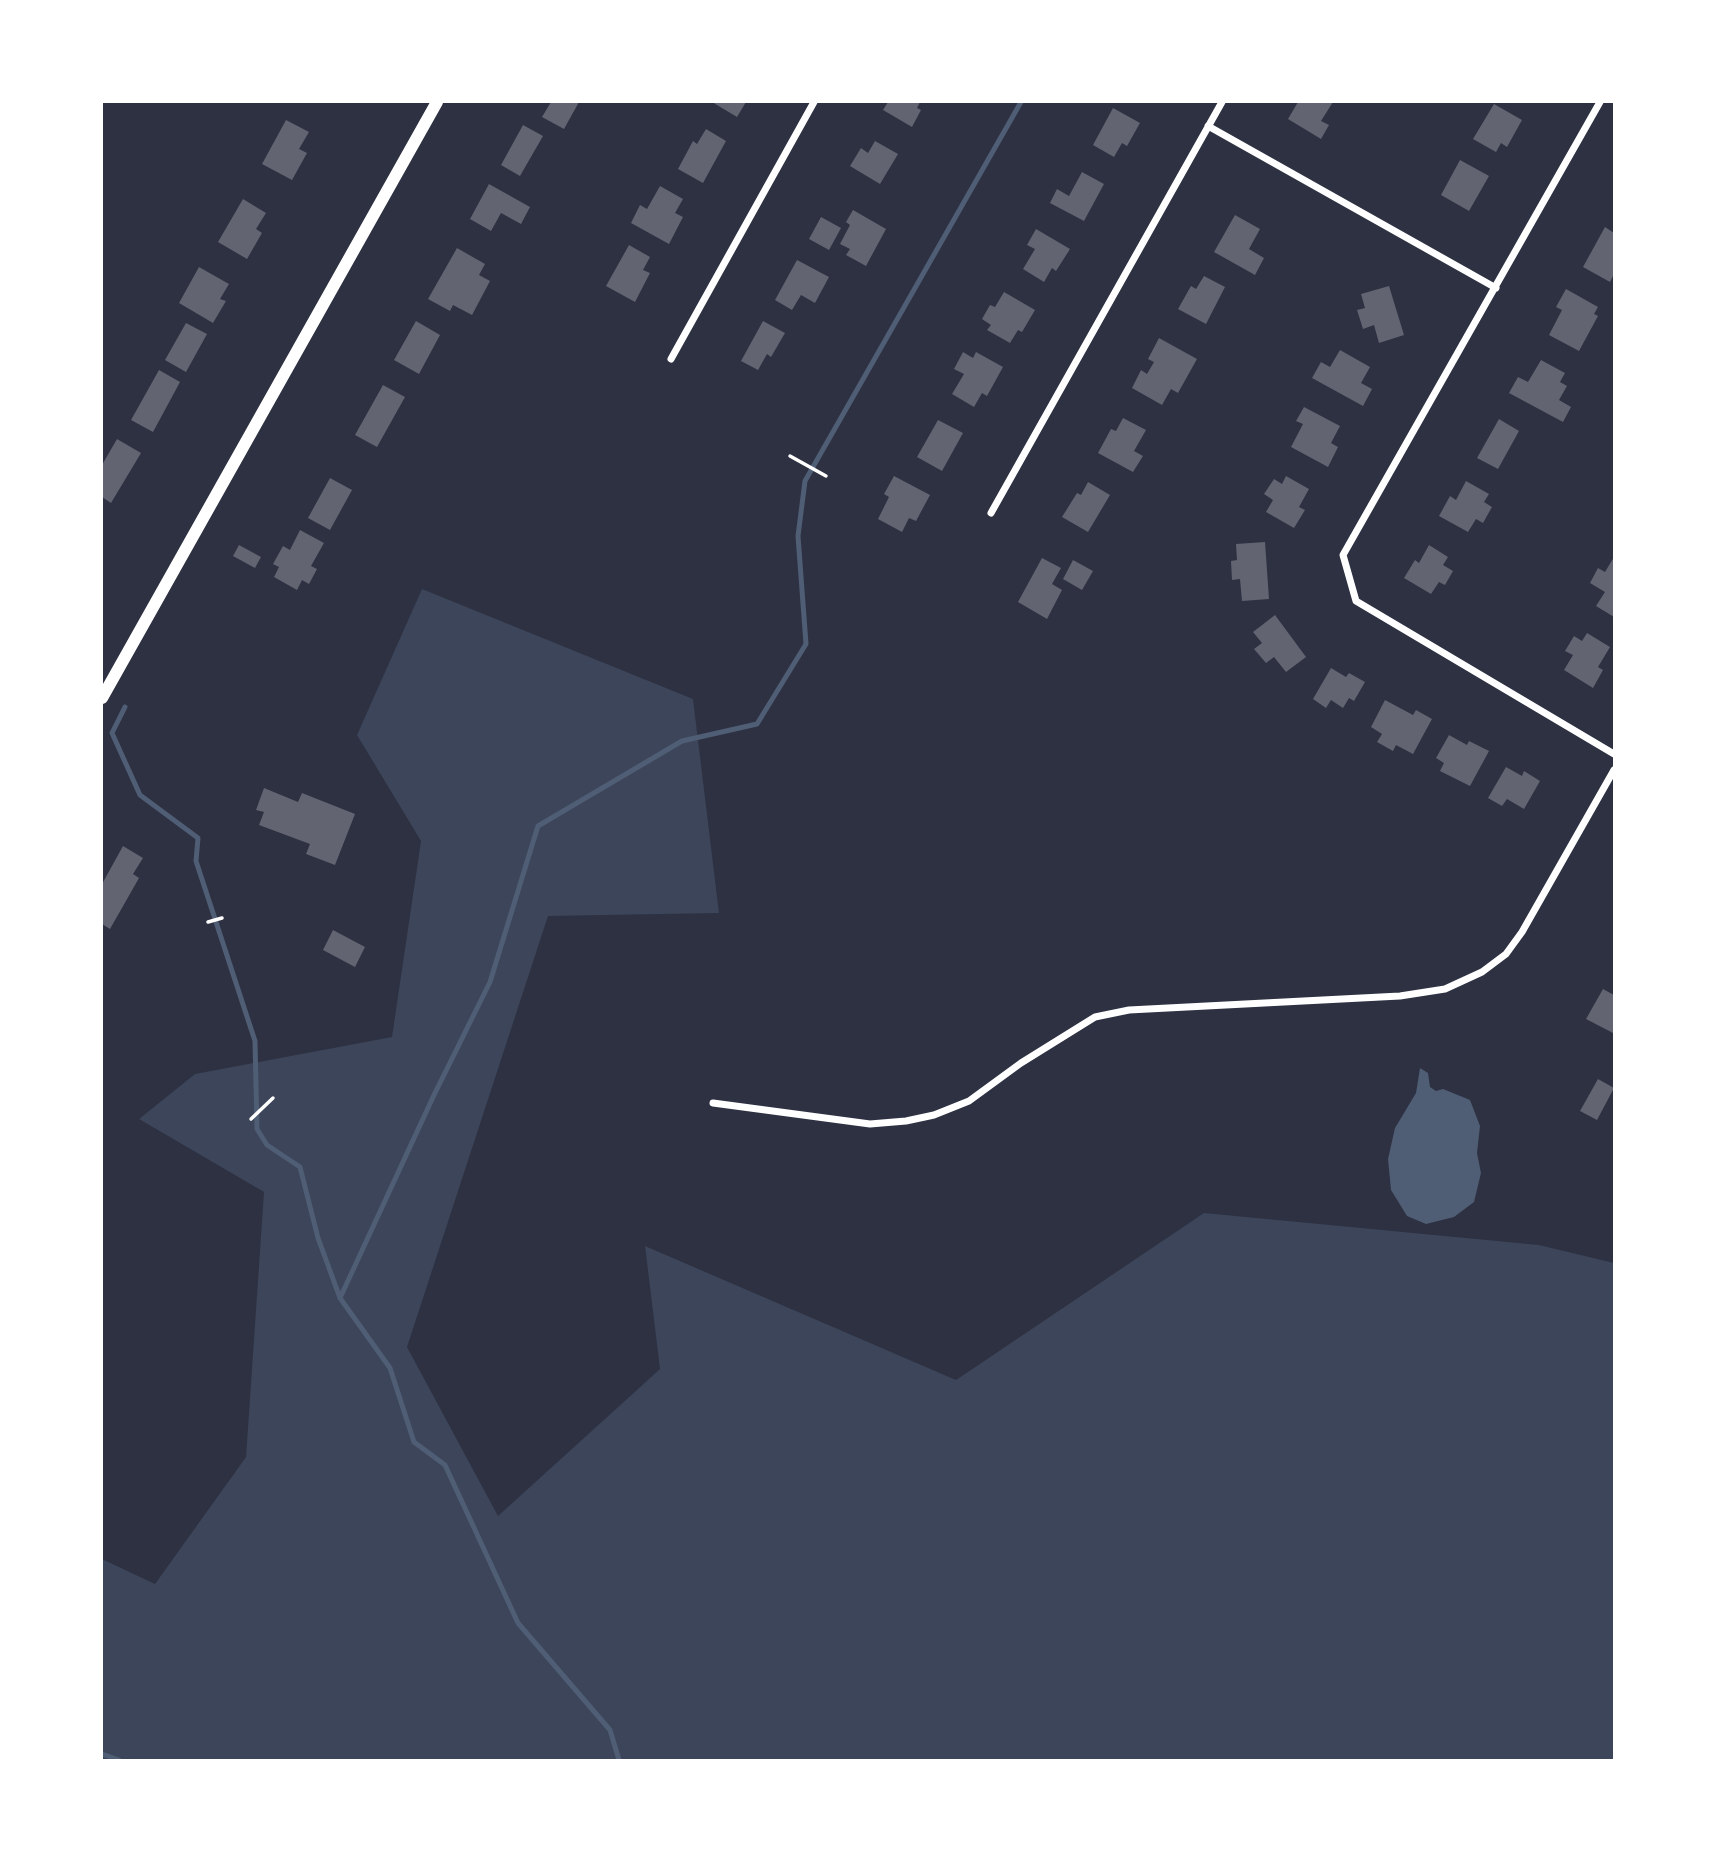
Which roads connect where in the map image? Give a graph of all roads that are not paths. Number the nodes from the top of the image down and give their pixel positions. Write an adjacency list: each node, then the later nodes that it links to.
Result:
1 (437, 102): 9 (street)
2 (814, 102): 7 (street)
3 (1222, 102): 5 (street)
4 (1600, 102): 6 (street)
5 (1208, 127): 6 (street); 8 (street)
6 (1496, 288): 10 (street)
7 (671, 359)
8 (991, 513)
9 (102, 698)
10 (1615, 754)
11 (1615, 770): 12 (street)
12 (713, 1103)

